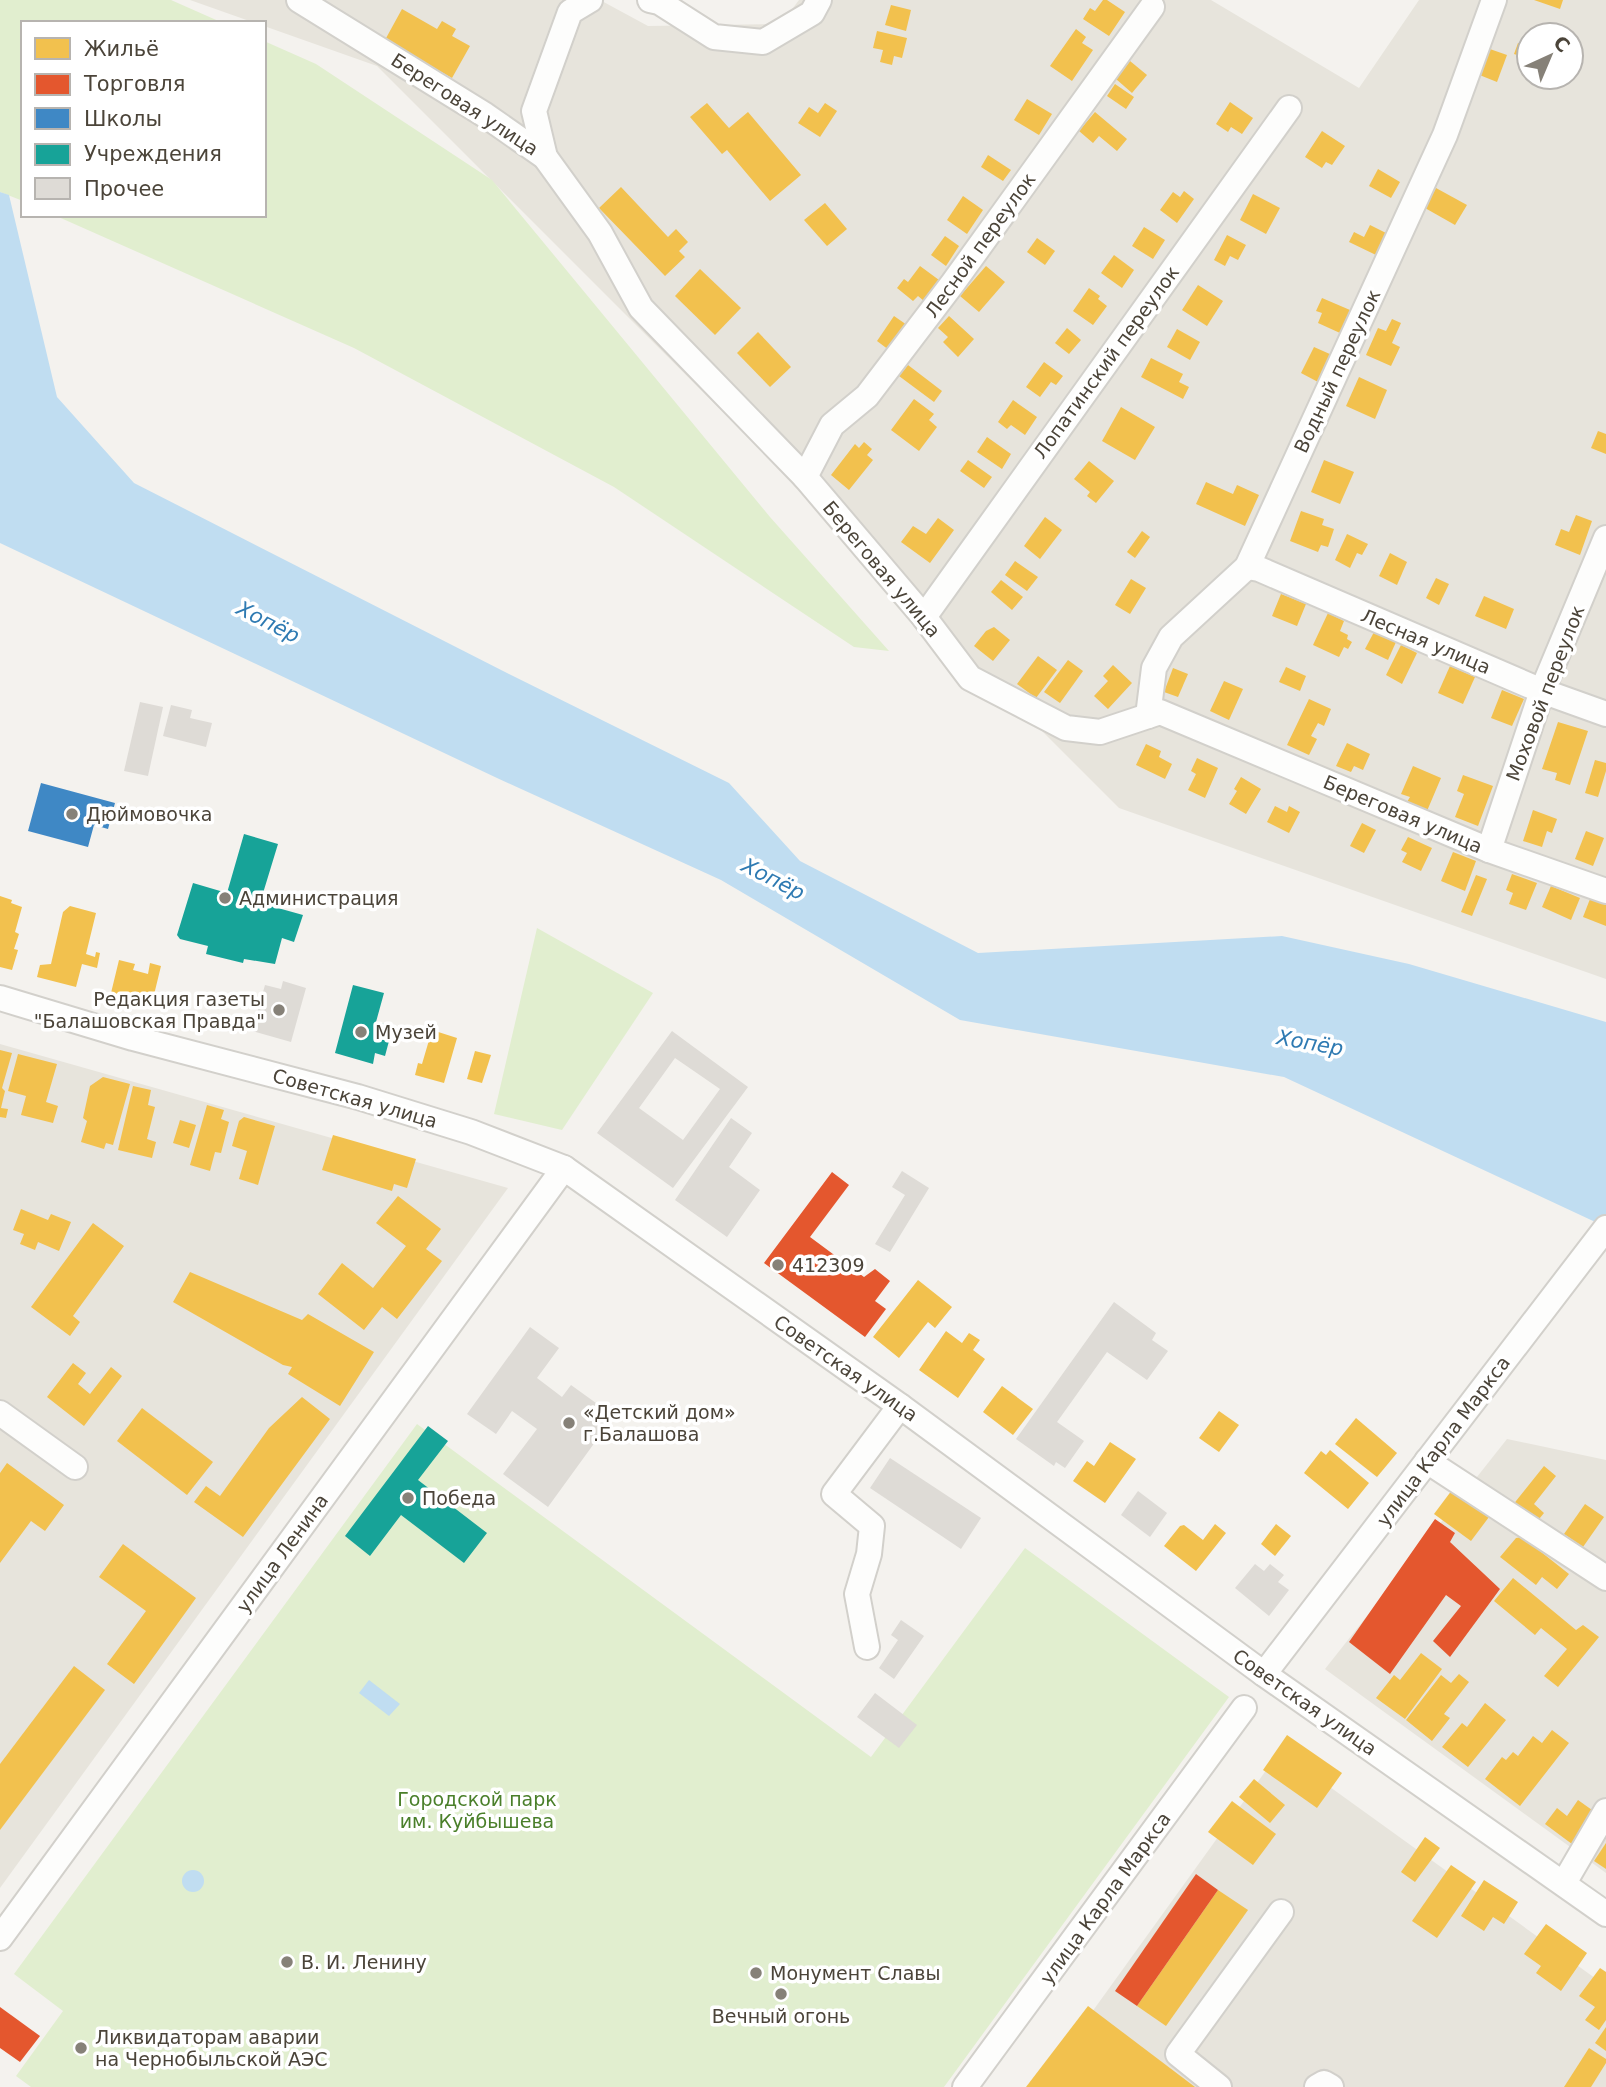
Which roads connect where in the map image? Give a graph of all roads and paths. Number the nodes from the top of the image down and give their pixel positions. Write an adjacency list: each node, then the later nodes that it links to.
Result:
1 (299, 0): 8 (street, Береговая улица)
2 (590, 0): 8 (street)
3 (650, 0): 4 (street)
4 (819, 0)
5 (1494, 0): 11 (street, Водный переулок)
6 (1152, 7): 9 (street, Лесной переулок)
7 (1289, 108): 12 (street, Лопатинский переулок)
8 (545, 157): 9 (street, Береговая улица)
9 (805, 477): 12 (street, Береговая улица)
10 (1606, 538): 13 (street, Моховой переулок)
11 (1247, 567): 13 (street, Лесная улица); 15 (street, Водный переулок)
12 (924, 617): 15 (street, Береговая улица)
13 (1542, 691): 14 (street, Лесная улица); 16 (street, Моховой переулок)
14 (1606, 714)
15 (1148, 716): 16 (street, Береговая улица)
16 (1489, 850): 17 (street, Береговая улица)
17 (1606, 891)
18 (0, 998): 19 (street, Советская улица)
19 (564, 1168): 21 (street, Советская улица); 33 (street, улица Ленина)
20 (1606, 1228): 23 (street, улица Карла Маркса)
21 (900, 1406): 26 (street); 27 (street, Советская улица)
22 (0, 1413): 24 (street)
23 (1427, 1461): 25 (street); 27 (street, улица Карла Маркса)
24 (75, 1467)
25 (1606, 1578)
26 (867, 1647)
27 (1264, 1674): 30 (street, Советская улица)
28 (1244, 1708): 34 (street, улица Карла Маркса)
29 (1606, 1811): 30 (street)
30 (1564, 1883): 32 (street, Советская улица)
31 (1281, 1912): 35 (street)
32 (1606, 1914)
33 (0, 1938)
34 (965, 2087)
35 (1219, 2087)
36 (1317, 2087): 37 (street)
37 (1331, 2087)

